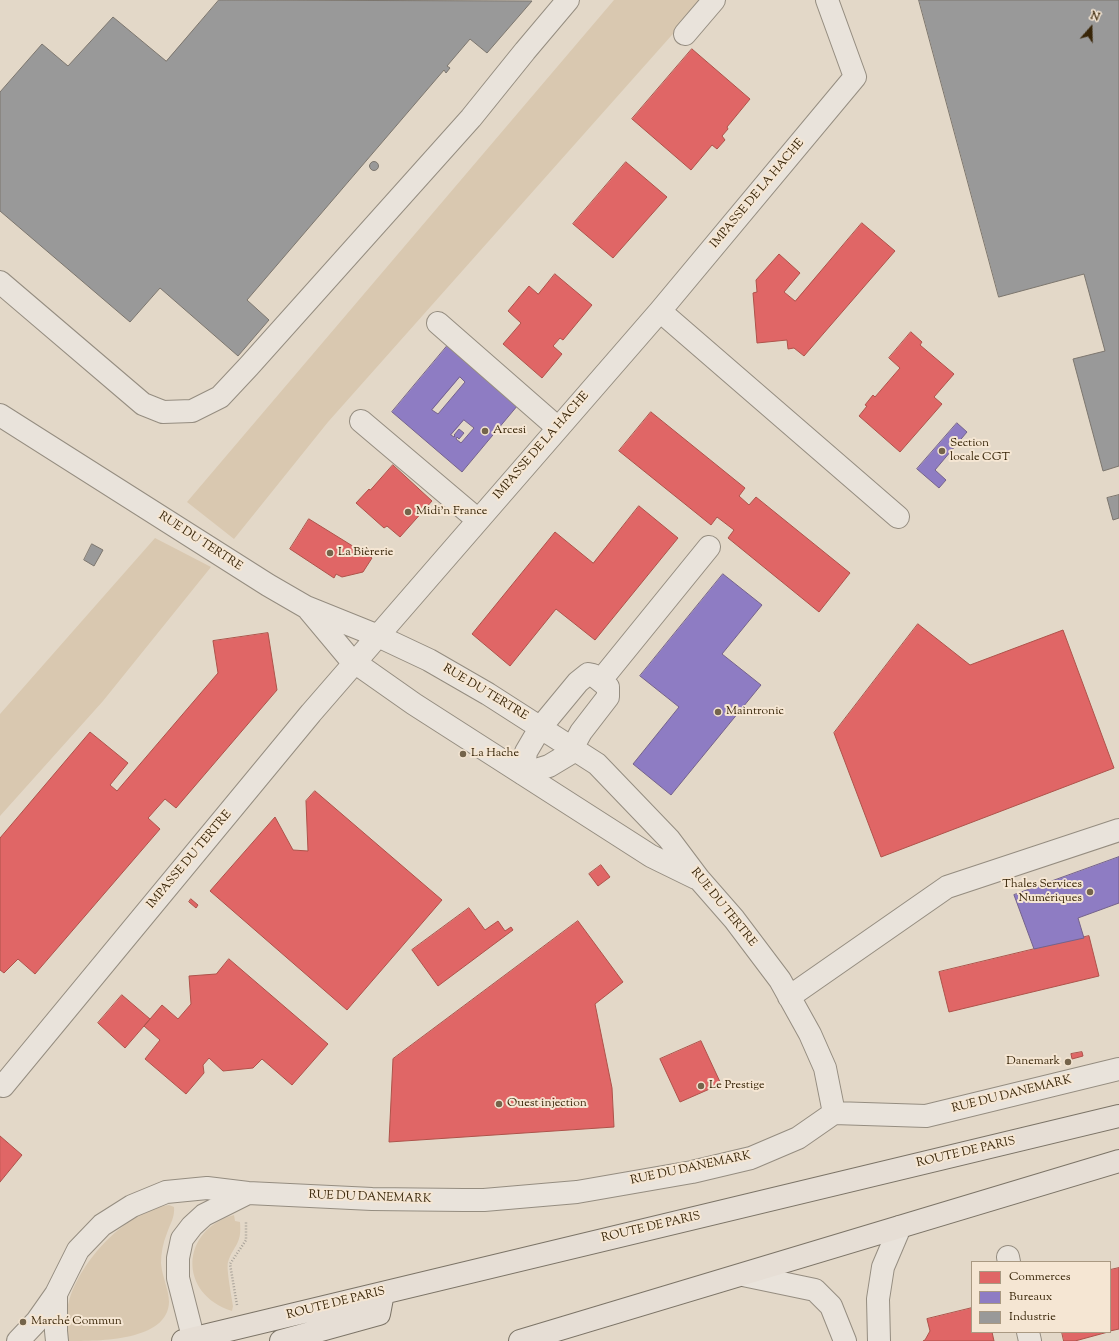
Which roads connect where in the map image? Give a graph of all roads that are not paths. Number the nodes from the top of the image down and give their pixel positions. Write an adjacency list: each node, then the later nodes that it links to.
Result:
1 (568, 0): 5 (street)
2 (714, 0): 4 (street)
3 (827, 0): 6 (street, IMPASSE DE LA HACHE)
4 (685, 34)
5 (0, 282)
6 (660, 311): 10 (street, IMPASSE DE LA HACHE); 11 (street)
7 (438, 323): 10 (street)
8 (0, 415): 14 (street, RUE DU TERTRE)
9 (361, 421): 12 (street)
10 (558, 428): 12 (street, IMPASSE DE LA HACHE)
11 (898, 517)
12 (478, 520): 15 (street, IMPASSE DE LA HACHE)
13 (709, 547): 17 (street)
14 (306, 607): 15 (street, RUE DU TERTRE); 16 (street)
15 (378, 636): 16 (street, IMPASSE DU TERTRE); 18 (street, RUE DU TERTRE)
16 (355, 662): 20 (street); 25 (street, IMPASSE DU TERTRE)
17 (601, 680): 18 (street); 19 (street)
18 (540, 728): 19 (street, RUE DU TERTRE); 20 (street)
19 (573, 748): 20 (street); 22 (street, RUE DU TERTRE)
20 (523, 774): 22 (street)
21 (1119, 830): 23 (street)
22 (699, 879): 23 (street, RUE DU TERTRE)
23 (789, 997): 26 (street, RUE DU TERTRE)
24 (1119, 1068): 26 (street, RUE DU DANEMARK)
25 (3, 1086)
26 (834, 1113): 29 (street, RUE DU DANEMARK)
27 (1119, 1116): 32 (main road, ROUTE DE PARIS)
28 (1119, 1161): 30 (main road)
29 (248, 1193): 33 (street, RUE DU DANEMARK); 34 (street, RUE DU DANEMARK)
30 (900, 1227): 31 (main road); 40 (street)
31 (743, 1275): 38 (main road); 39 (street)
32 (383, 1293): 34 (main road, ROUTE DE PARIS); 37 (main road)
33 (56, 1294): 35 (street, RUE DU DANEMARK); 36 (street, RUE DU DANEMARK)
34 (190, 1340)
35 (18, 1341)
36 (57, 1341)
37 (281, 1341)
38 (520, 1341)
39 (845, 1341)
40 (879, 1341)

